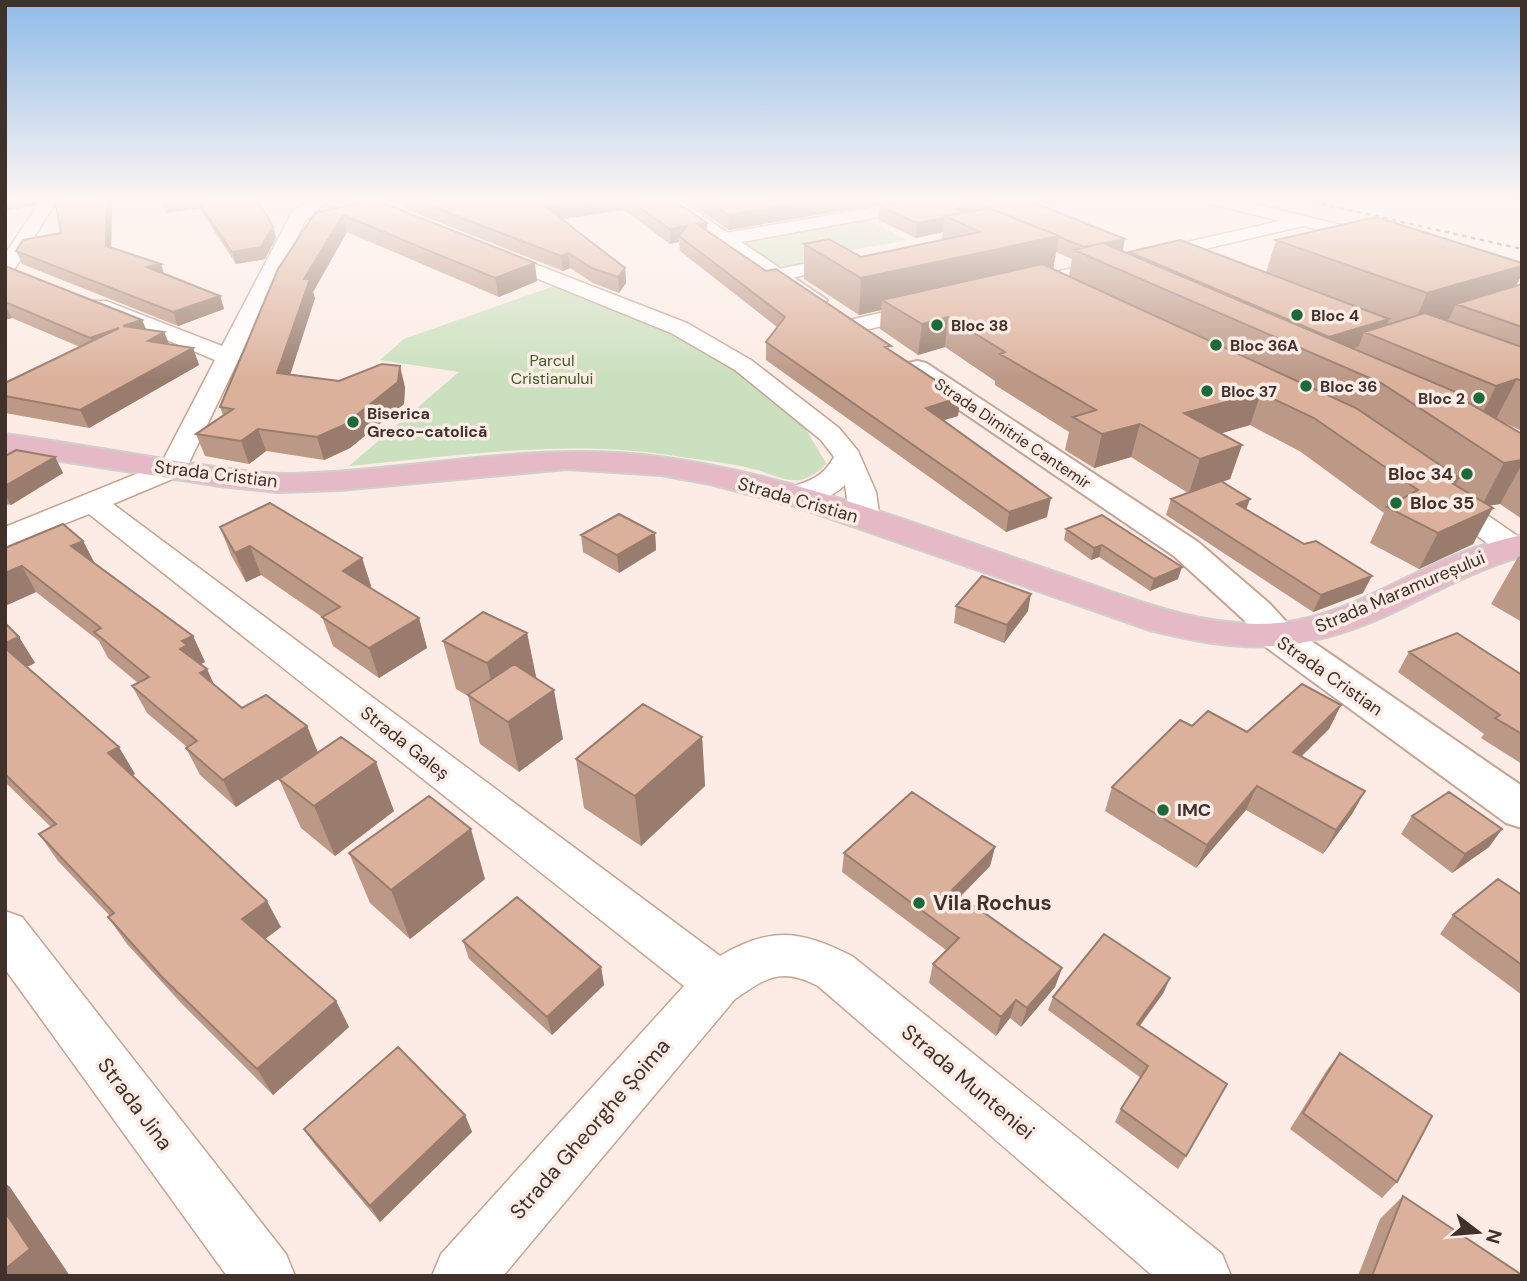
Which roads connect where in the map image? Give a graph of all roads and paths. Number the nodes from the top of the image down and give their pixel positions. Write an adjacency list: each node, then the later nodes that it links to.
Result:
1 (277, 260): 18 (street)
2 (508, 260): 20 (street)
3 (755, 260): 10 (street, Strada Dimitrie Cantemir)
4 (851, 260): 10 (street)
5 (1131, 260): 9 (street)
6 (1202, 260): 8 (street)
7 (1054, 261): 9 (street)
8 (1210, 263)
9 (1086, 270): 11 (street); 12 (street)
10 (777, 275): 17 (street, Strada Dimitrie Cantemir)
11 (1039, 282): 13 (street); 15 (street)
12 (1131, 283)
13 (999, 291)
14 (73, 295): 18 (street)
15 (1076, 299)
16 (946, 304): 17 (street)
17 (853, 326): 28 (street, Strada Dimitrie Cantemir)
18 (229, 356): 21 (street)
19 (5, 443): 21 (main road, Strada Cristian)
20 (848, 457): 23 (street); 25 (street)
21 (172, 470): 23 (main road, Strada Cristian); 24 (street)
22 (1427, 486): 27 (street)
23 (792, 498): 25 (main road, Strada Cristian)
24 (93, 503): 26 (street); 31 (street, Strada Galeș)
25 (865, 520): 28 (main road, Strada Cristian)
26 (5, 538)
27 (1517, 546): 28 (main road, Strada Maramureșului)
28 (1277, 636): 29 (street, Strada Cristian)
29 (1522, 810)
30 (5, 931): 32 (street, Strada Jina)
31 (718, 983): 33 (street, Strada Gheorghe Șoima); 34 (street, Strada Munteniei)
32 (264, 1276)
33 (463, 1276)
34 (1200, 1276)

